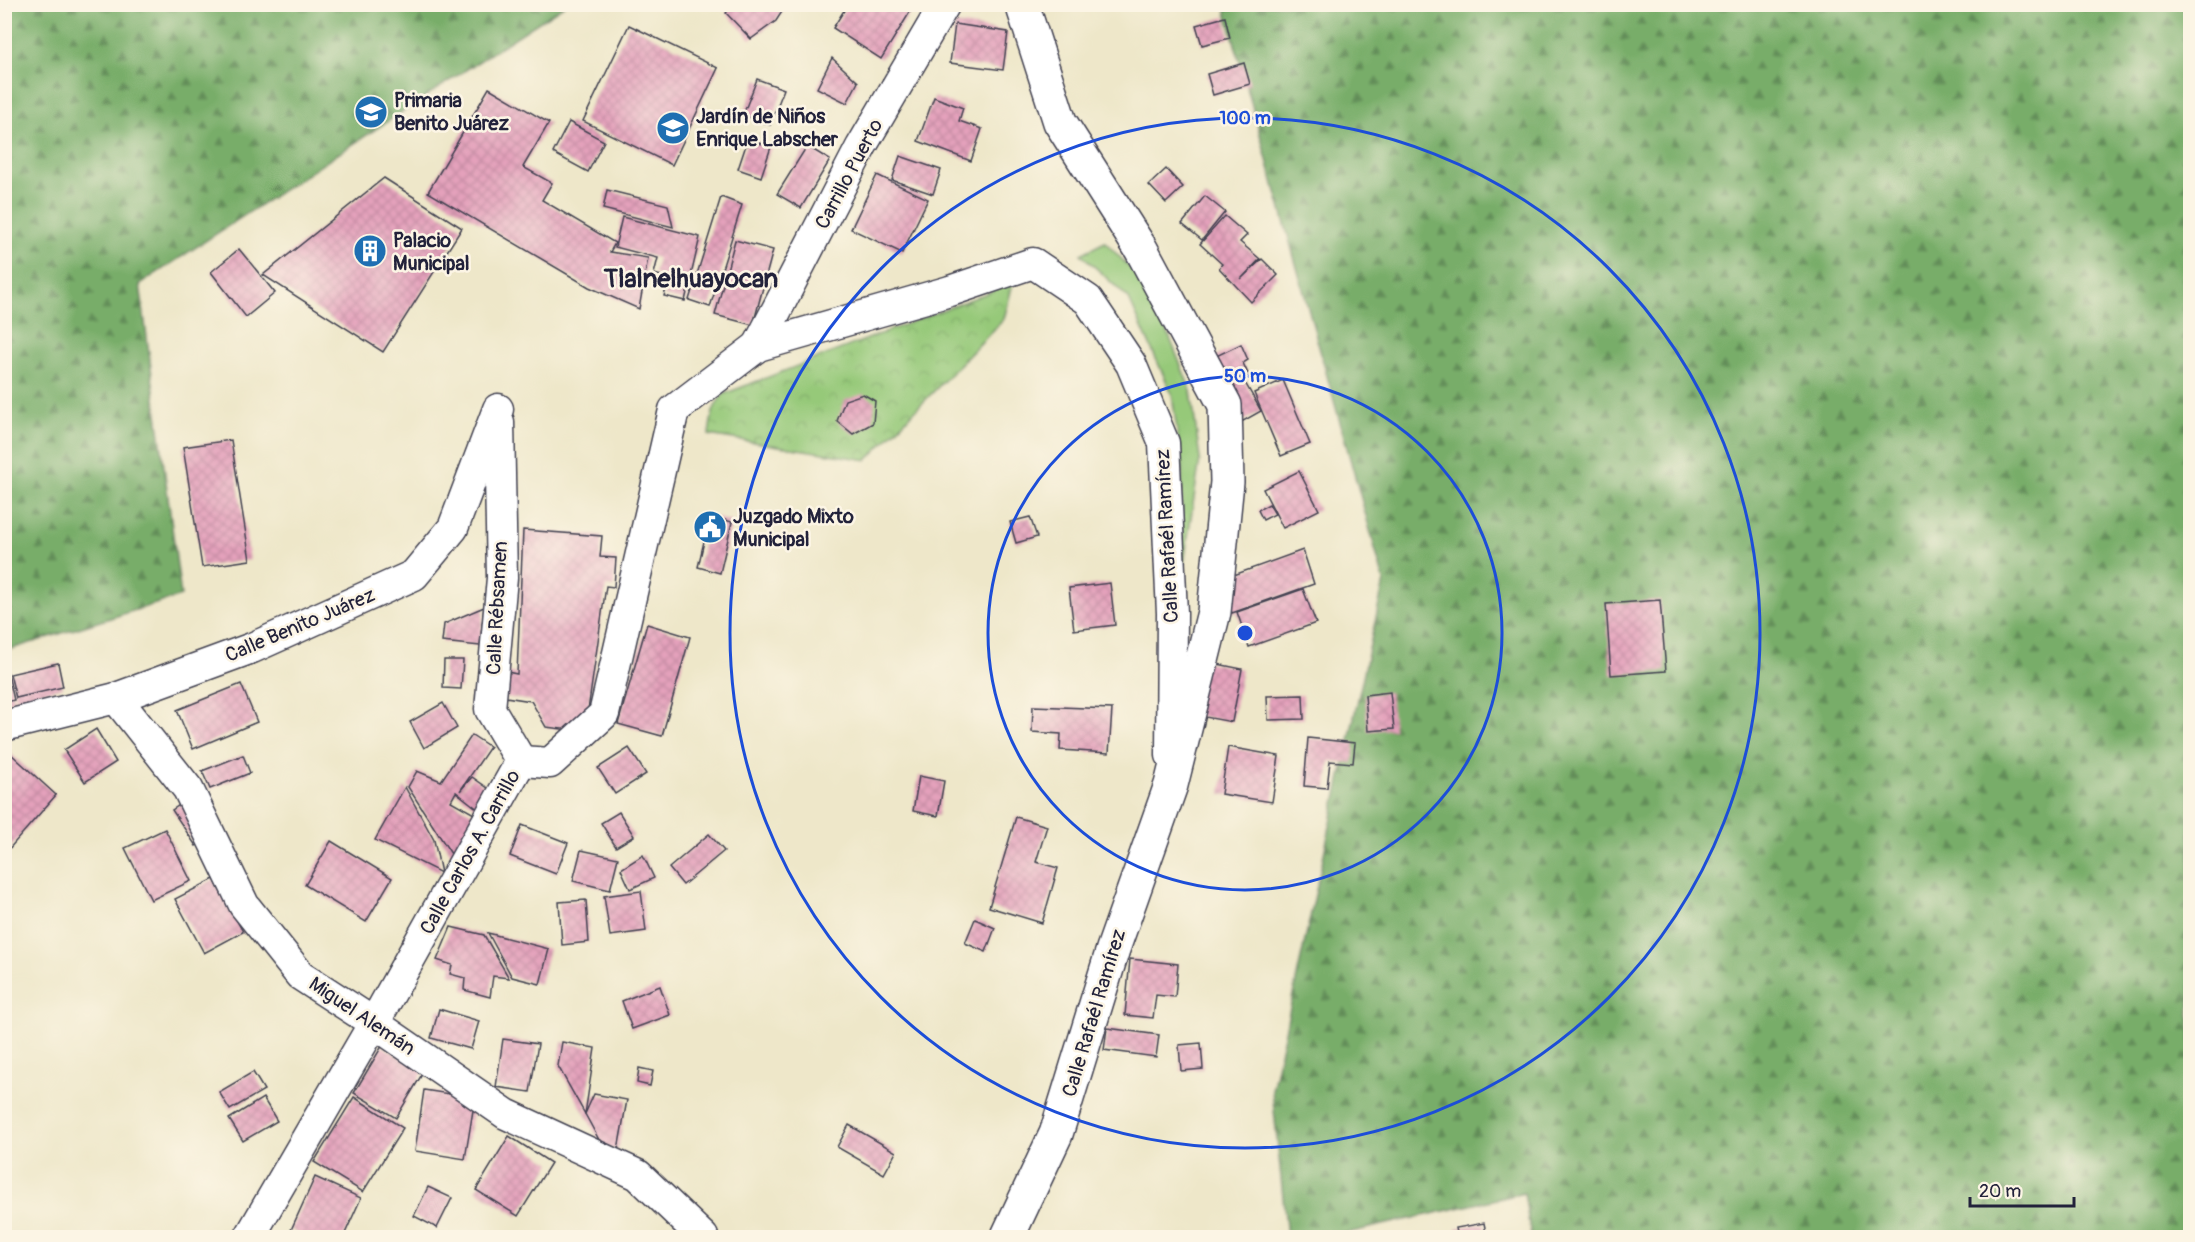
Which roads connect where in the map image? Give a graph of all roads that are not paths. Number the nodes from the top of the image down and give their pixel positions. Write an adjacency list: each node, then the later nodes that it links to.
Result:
1 (945, 4): 3 (street, Carrillo Puerto)
2 (1022, 4): 8 (main road, Calle Rafaél Ramírez)
3 (758, 346): 7 (street, Calle Carlos A. Carrillo); 8 (street, Calle Rafaél Ramírez)
4 (498, 409): 5 (street, Calle Benito Juárez); 7 (street, Calle Rébsamen)
5 (116, 698): 6 (street, Calle Benito Juárez); 9 (street, Miguel Alemán)
6 (4, 726)
7 (521, 761): 9 (street, Calle Carlos A. Carrillo)
8 (1171, 785): 12 (main road, Calle Rafaél Ramírez)
9 (374, 1023): 10 (street, Miguel Alemán); 11 (street, Calle Carlos A. Carrillo)
10 (703, 1237)
11 (249, 1238)
12 (1007, 1238)

